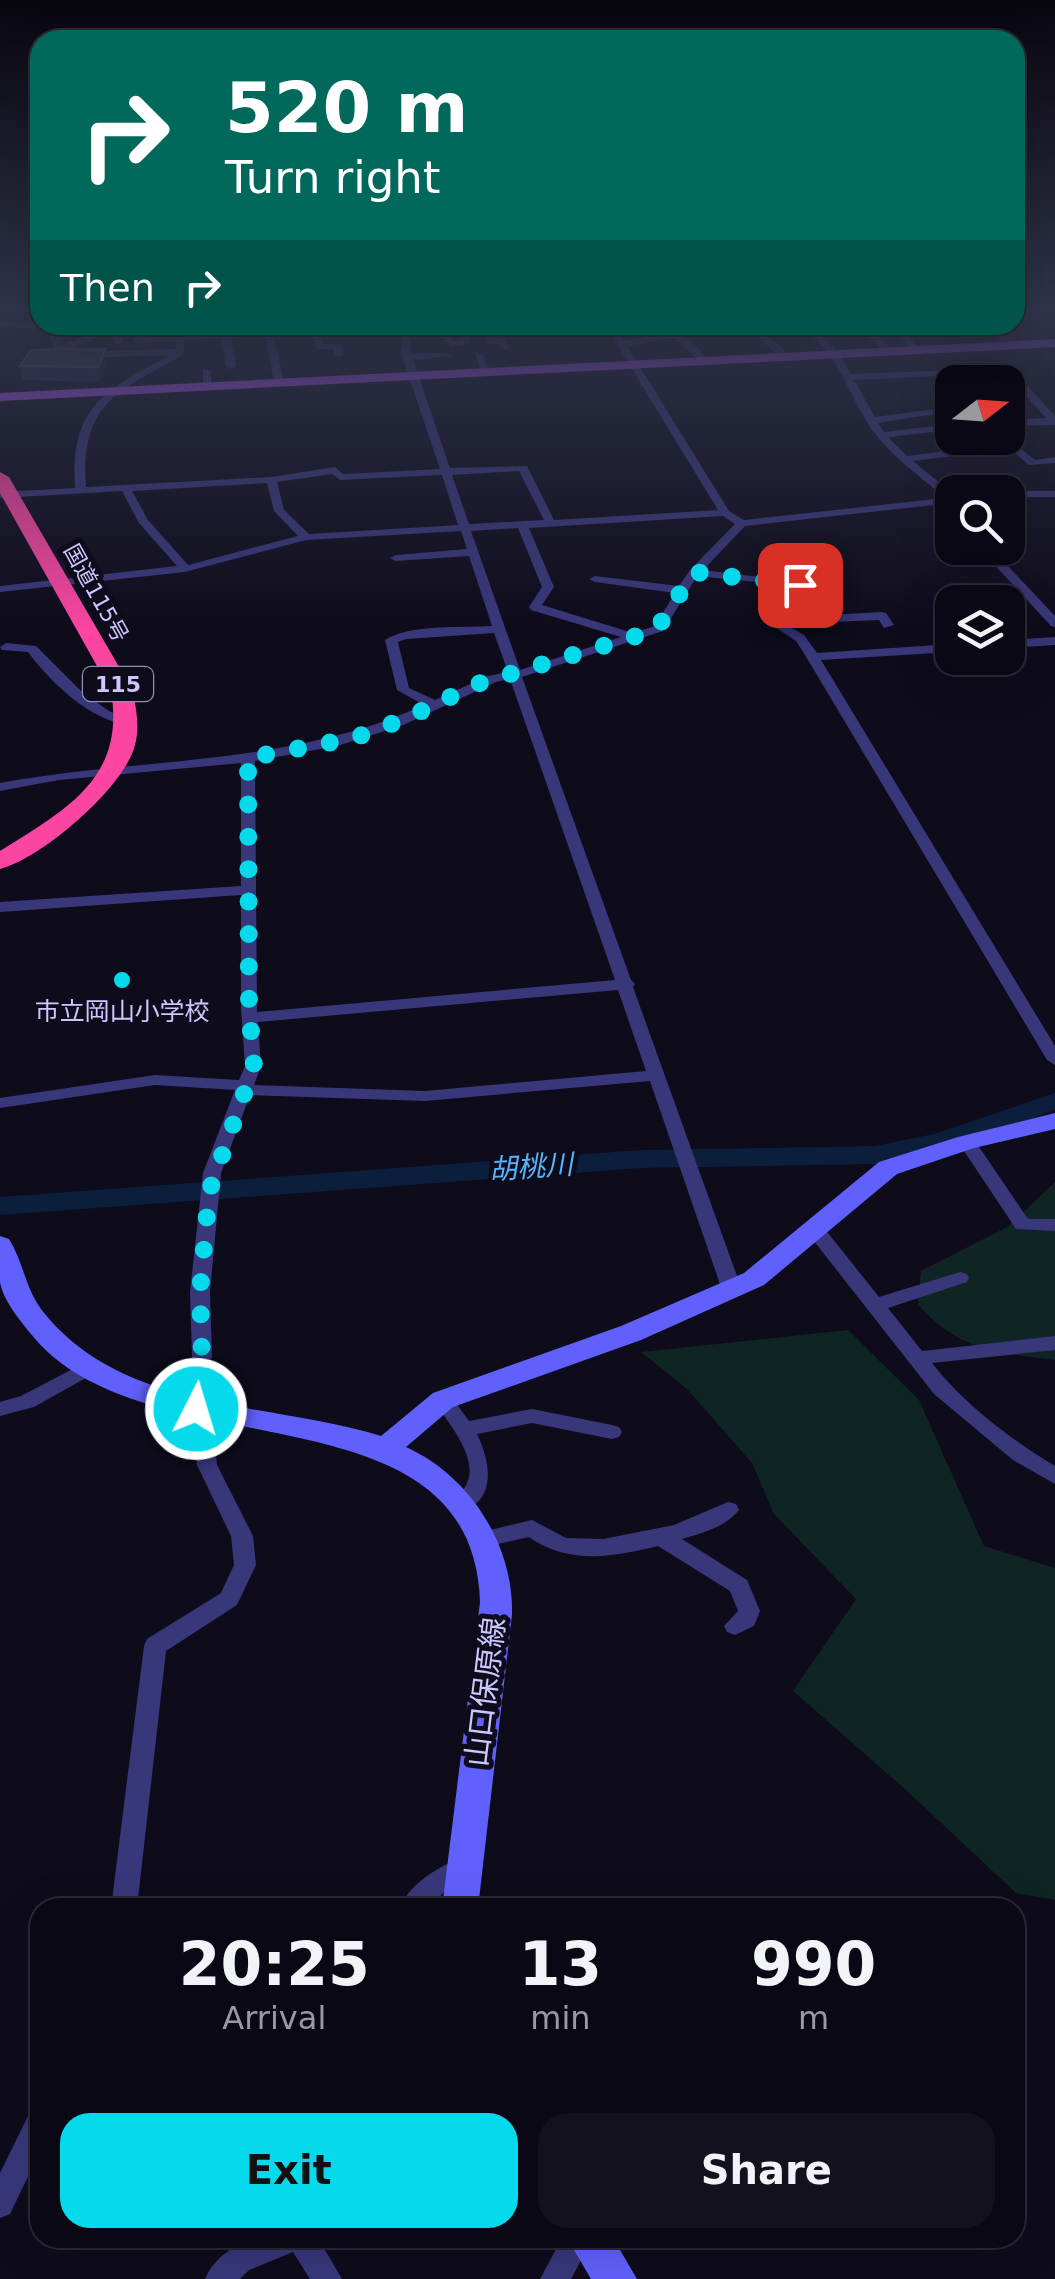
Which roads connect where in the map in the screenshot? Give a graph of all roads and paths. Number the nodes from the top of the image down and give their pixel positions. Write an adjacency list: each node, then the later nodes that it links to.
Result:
1 (91, 416): 20 (street)
2 (428, 416): 15 (street)
3 (666, 416): 24 (street)
4 (869, 416): 6 (street)
5 (904, 416): 6 (street)
6 (872, 421): 10 (street)
7 (1054, 421): 8 (street)
8 (1025, 422)
9 (935, 429): 10 (street)
10 (881, 435): 13 (street)
11 (937, 455): 13 (street)
12 (1023, 455): 14 (street)
13 (907, 460): 17 (street)
14 (1055, 460)
15 (447, 470): 16 (street); 26 (street); 28 (street)
16 (271, 480): 19 (street); 29 (street)
17 (935, 484)
18 (3, 488): 20 (street); 36 (highway, 国道115号 / 115)
19 (125, 488): 20 (street); 33 (street)
20 (82, 491)
21 (1025, 494): 22 (street)
22 (1055, 494)
23 (935, 502): 25 (street)
24 (725, 513): 25 (street); 26 (street)
25 (742, 523): 34 (street)
26 (551, 524): 27 (street)
27 (522, 525): 28 (street); 43 (street)
28 (467, 528): 29 (street); 30 (street)
29 (306, 537): 33 (street)
30 (475, 552): 31 (street); 42 (street)
31 (396, 558)
32 (1001, 565): 40 (street)
33 (185, 568): 36 (street)
34 (694, 572): 38 (street); 39 (street)
35 (594, 579): 38 (street)
36 (62, 583): 37 (street); 51 (highway, 国道115号 / 115)
37 (0, 588)
38 (682, 590): 43 (street)
39 (784, 619): 41 (street); 48 (street)
40 (1055, 623)
41 (888, 625)
42 (499, 629): 49 (street); 50 (street)
43 (635, 637): 49 (street)
44 (1055, 641): 45 (street)
45 (1025, 643)
46 (6, 646): 51 (street)
47 (935, 649): 48 (street)
48 (812, 657): 60 (street)
49 (517, 674): 50 (street); 58 (street)
50 (434, 704): 52 (street)
51 (129, 722): 53 (highway, 115)
52 (248, 758): 53 (street); 56 (street)
53 (116, 769): 54 (street); 55 (highway, 115)
54 (0, 787)
55 (0, 862)
56 (248, 890): 57 (street); 59 (street)
57 (0, 907)
58 (627, 984): 59 (street); 61 (street)
59 (250, 1018): 62 (street)
60 (1055, 1060)
61 (657, 1075): 62 (street); 70 (street)
62 (247, 1090): 63 (street); 77 (street)
63 (0, 1104)
64 (1055, 1121): 65 (main road)
65 (967, 1142): 66 (street); 67 (main road)
66 (1055, 1225)
67 (813, 1228): 70 (main road); 71 (street)
68 (0, 1245): 74 (main road, 山口保原線)
69 (960, 1278): 71 (street)
70 (732, 1290): 75 (main road)
71 (876, 1305): 73 (street)
72 (1055, 1343): 73 (street)
73 (918, 1358): 81 (street)
74 (86, 1369): 76 (street); 77 (main road, 山口保原線)
75 (443, 1400): 78 (street); 80 (main road)
76 (0, 1409)
77 (196, 1409): 80 (main road, 山口保原線); 88 (street)
78 (466, 1429): 79 (street); 82 (street)
79 (612, 1432)
80 (388, 1448): 82 (main road, 山口保原線)
81 (1055, 1476)
82 (460, 1505): 85 (main road, 山口保原線)
83 (728, 1510): 84 (street)
84 (662, 1537): 85 (street); 86 (street)
85 (481, 1540): 87 (main road, 山口保原線)
86 (736, 1626)
87 (462, 1869): 89 (street); 90 (main road, 山口保原線)
88 (125, 1898)
89 (421, 1898)
90 (461, 1898)
91 (30, 2146): 92 (street)
92 (0, 2204)
93 (266, 2248): 97 (street)
94 (307, 2248): 98 (street)
95 (573, 2248): 99 (street)
96 (595, 2248): 100 (main road)
97 (220, 2279)
98 (327, 2279)
99 (556, 2279)
100 (616, 2279)

